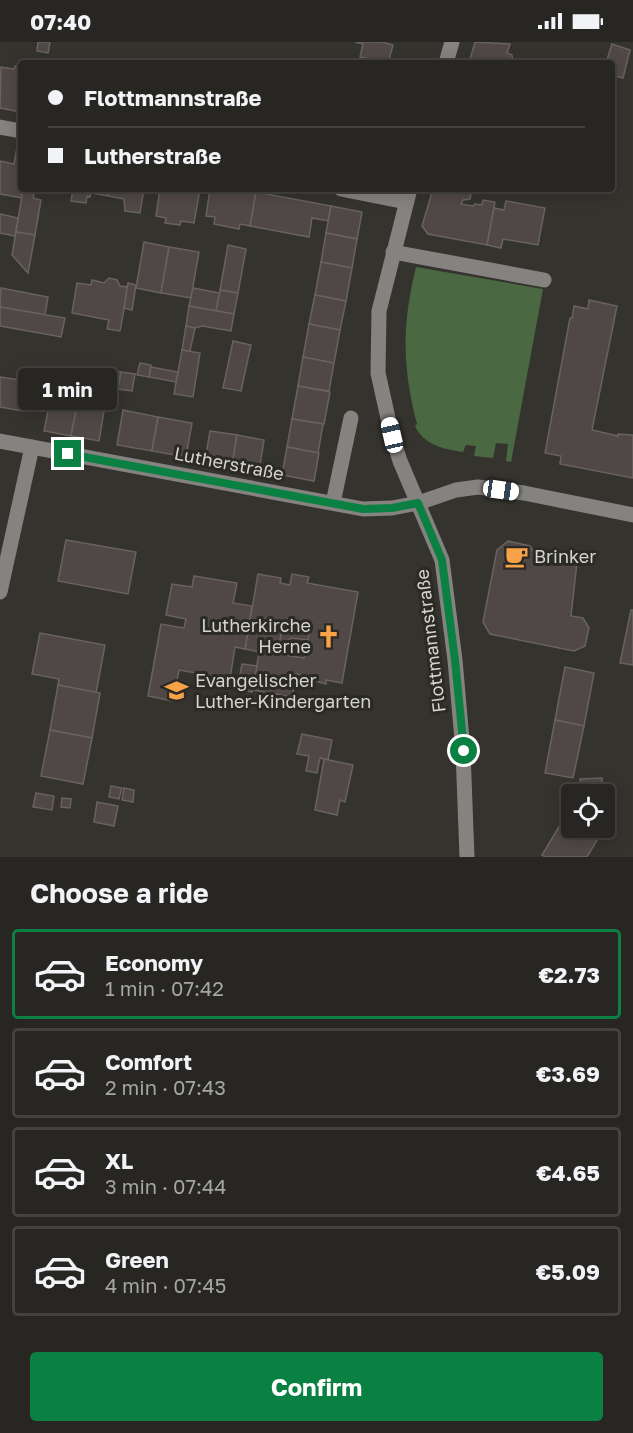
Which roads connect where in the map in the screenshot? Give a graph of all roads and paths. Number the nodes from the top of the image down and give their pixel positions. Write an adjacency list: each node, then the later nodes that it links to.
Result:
1 (452, 42): 2 (street)
2 (447, 60)
3 (0, 127): 4 (street)
4 (18, 130)
5 (374, 192): 6 (street)
6 (408, 195): 7 (street, Flottmannstraße)
7 (393, 252): 8 (street); 12 (street, Flottmannstraße)
8 (544, 280)
9 (351, 418): 13 (street)
10 (0, 441): 11 (street, Lutherstraße)
11 (32, 447): 13 (street, Lutherstraße); 15 (street)
12 (418, 503): 13 (street, Lutherstraße); 14 (street, Lutherstraße); 16 (street, Flottmannstraße)
13 (333, 504)
14 (633, 514)
15 (0, 592)
16 (467, 857)

